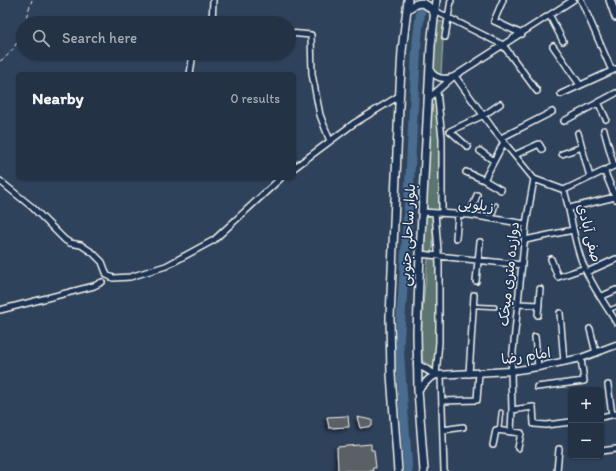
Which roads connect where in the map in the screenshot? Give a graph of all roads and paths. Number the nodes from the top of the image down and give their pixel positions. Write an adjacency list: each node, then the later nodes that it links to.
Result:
1 (32, 0): 12 (path)
2 (213, 0): 13 (street)
3 (408, 0): 10 (main road, بلوار ساحلی جنوبی)
4 (436, 0): 11 (main road, بلوار ساحلی جنوبی)
5 (451, 0): 15 (street)
6 (503, 0): 18 (street)
7 (573, 0): 14 (street)
8 (581, 0): 27 (street)
9 (610, 0): 16 (main road)
10 (407, 10): 11 (main road); 35 (main road, بلوار ساحلی جنوبی)
11 (434, 12): 15 (street); 26 (main road, بلوار ساحلی جنوبی)
12 (26, 16)
13 (212, 16)
14 (550, 16): 18 (street); 20 (street)
15 (448, 17): 19 (street); 22 (street)
16 (616, 17)
17 (296, 34): 46 (street)
18 (522, 34): 22 (street)
19 (445, 37)
20 (564, 42)
21 (16, 43): 25 (path)
22 (503, 46): 29 (street); 32 (street)
23 (553, 46): 30 (street)
24 (192, 60): 28 (street)
25 (0, 61)
26 (430, 70): 29 (street); 36 (main road, بلوار ساحلی جنوبی)
27 (614, 70): 30 (street)
28 (190, 72)
29 (454, 76): 31 (street); 40 (street)
30 (580, 86): 34 (street)
31 (437, 91): 36 (street); 71 (street)
32 (537, 91)
33 (616, 93): 37 (street)
34 (561, 94)
35 (399, 96): 46 (street); 135 (main road, بلوار ساحلی جنوبی)
36 (428, 98): 69 (main road, بلوار ساحلی جنوبی)
37 (598, 102): 41 (street); 42 (street)
38 (500, 104): 40 (street)
39 (552, 112): 45 (street)
40 (484, 115): 45 (street); 47 (street)
41 (606, 119)
42 (564, 120)
43 (604, 130): 54 (street)
44 (578, 133): 48 (street)
45 (502, 140): 52 (street); 53 (street)
46 (330, 142): 55 (street)
47 (468, 147)
48 (582, 147): 51 (street); 58 (street)
49 (542, 149): 52 (street)
50 (480, 151): 53 (street)
51 (562, 154)
52 (515, 155): 59 (street)
53 (494, 161): 61 (street)
54 (615, 165): 56 (street)
55 (296, 167)
56 (604, 170): 58 (street); 66 (street)
57 (466, 172): 61 (street)
58 (590, 177): 64 (street)
59 (534, 179): 64 (street); 75 (street, دوازده متری میخک)
60 (279, 180): 88 (street)
61 (484, 180): 63 (street)
62 (0, 181): 86 (street)
63 (501, 190)
64 (564, 190): 68 (street, صفی آبادی)
65 (477, 195): 73 (street)
66 (615, 198): 68 (street)
67 (496, 204): 74 (lane)
68 (570, 208): 76 (street, صفی آبادی)
69 (422, 212): 70 (street, زیلویی); 80 (main road, بلوار ساحلی جنوبی)
70 (435, 213): 71 (street, زیلویی); 81 (street)
71 (442, 213): 72 (street, زیلویی)
72 (458, 215): 73 (street, زیلویی); 77 (street)
73 (470, 215): 74 (street, زیلویی)
74 (492, 219): 75 (street, زیلویی)
75 (526, 224): 78 (street, دوازده متری میخک)
76 (573, 230): 78 (street); 87 (street, صفی آبادی)
77 (456, 238)
78 (525, 240): 85 (street, دوازده متری میخک)
79 (480, 242): 83 (street)
80 (420, 254): 81 (street); 111 (main road, بلوار ساحلی جنوبی)
81 (437, 255): 83 (street); 116 (street)
82 (616, 259): 87 (street)
83 (478, 260): 85 (street); 90 (street)
84 (551, 260): 87 (street)
85 (522, 266): 95 (street, دوازده متری میخک)
86 (105, 269): 88 (street); 89 (street)
87 (586, 270): 94 (street, صفی آبادی)
88 (112, 278): 89 (street)
89 (102, 282): 100 (street)
90 (476, 282)
91 (540, 289): 96 (street)
92 (616, 290): 94 (street)
93 (474, 295): 97 (street)
94 (600, 297): 101 (street, صفی آبادی)
95 (518, 304): 96 (street); 113 (street, دوازده متری میخک)
96 (539, 305): 103 (street)
97 (473, 306): 98 (lane); 115 (street)
98 (495, 307)
99 (616, 307): 101 (lane)
100 (0, 310)
101 (609, 310): 104 (street, صفی آبادی)
102 (560, 313): 110 (street)
103 (538, 315)
104 (616, 322)
105 (590, 329): 108 (street)
106 (535, 338): 112 (street)
107 (616, 345): 108 (street, امام رضا)
108 (596, 353): 109 (street, امام رضا)
109 (581, 358): 110 (street, امام رضا); 118 (street)
110 (564, 362): 112 (street, امام رضا)
111 (418, 364): 116 (street); 119 (main road, بلوار ساحلی جنوبی)
112 (538, 367): 113 (street, امام رضا)
113 (511, 372): 114 (street, امام رضا); 121 (street, دوازده متری میخک)
114 (478, 373): 115 (street, امام رضا); 120 (street)
115 (469, 374): 116 (street, امام رضا)
116 (439, 376): 119 (street); 120 (street)
117 (608, 384): 123 (street)
118 (537, 387)
119 (418, 390): 136 (main road, بلوار ساحلی جنوبی)
120 (442, 401): 127 (street)
121 (512, 410): 125 (street); 129 (street, دوازده متری میخک)
122 (501, 412): 128 (lane)
123 (614, 414): 124 (street)
124 (604, 416)
125 (568, 422)
126 (463, 427): 127 (street)
127 (443, 430): 137 (street)
128 (499, 430): 129 (street); 130 (street)
129 (511, 432): 131 (street)
130 (493, 445)
131 (518, 448)
132 (559, 449): 138 (street)
133 (616, 449): 134 (street)
134 (604, 451)
135 (398, 471)
136 (424, 471)
137 (444, 471)
138 (557, 471)

